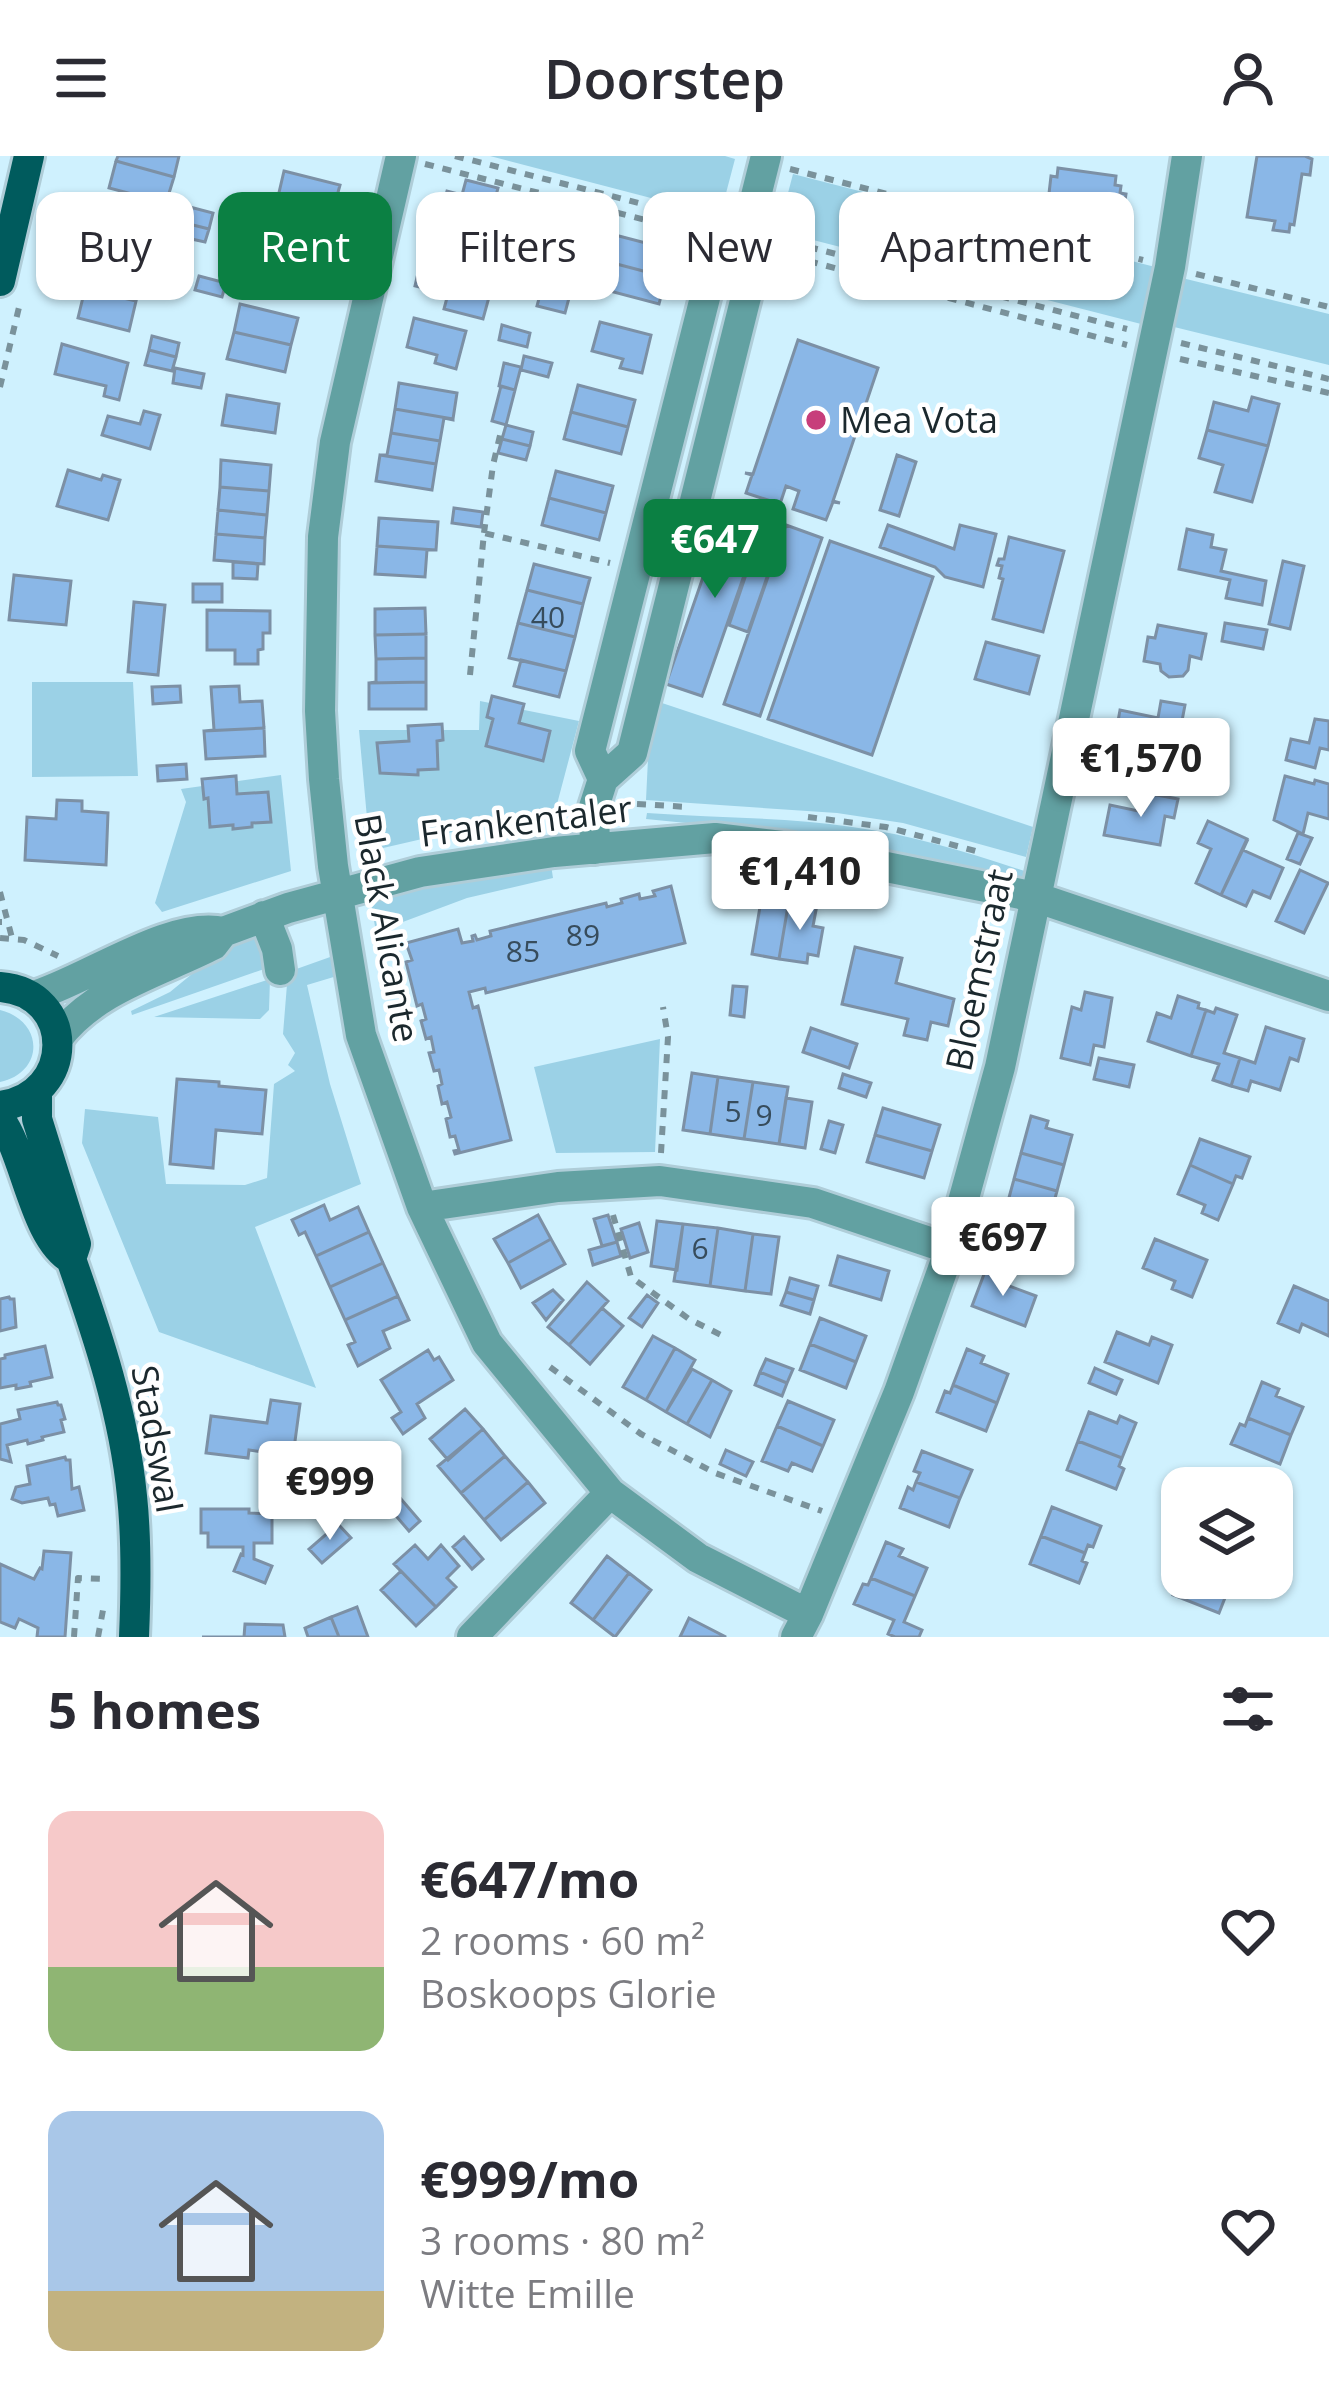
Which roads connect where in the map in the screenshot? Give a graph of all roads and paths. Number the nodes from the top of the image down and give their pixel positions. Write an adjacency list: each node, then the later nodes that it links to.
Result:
1 (29, 156): 12 (main road)
2 (455, 156): 7 (path)
3 (1187, 156): 11 (street, Bloemstraat)
4 (400, 157): 8 (path); 26 (street, Black Alicante)
5 (765, 159): 6 (street); 11 (path)
6 (757, 192)
7 (643, 209)
8 (643, 214)
9 (815, 256): 16 (path)
10 (815, 256): 16 (path)
11 (1170, 267): 15 (path); 16 (street, Bloemstraat)
12 (0, 281)
13 (704, 300): 21 (street)
14 (745, 300): 23 (street)
15 (1329, 307)
16 (1153, 344): 17 (path); 18 (path); 27 (street, Bloemstraat)
17 (1329, 379)
18 (1329, 393)
19 (502, 428): 20 (path)
20 (484, 533): 21 (path); 22 (path)
21 (637, 570): 23 (street)
22 (470, 675)
23 (603, 779): 24 (street)
24 (595, 849): 26 (street, Frankentaler); 27 (street, Frankentaler)
25 (0, 892): 30 (path)
26 (337, 893): 28 (street, Frankentaler); 41 (street, Black Alicante)
27 (1035, 897): 33 (street, Frankentaler); 42 (street, Bloemstraat)
28 (264, 916): 29 (street, Frankentaler); 31 (street)
29 (223, 932): 32 (street, Frankentaler); 35 (street, Frankentaler)
30 (0, 938)
31 (280, 970)
32 (11, 985): 35 (main road)
33 (1329, 996)
34 (663, 1007): 39 (path)
35 (57, 1039): 36 (main road)
36 (38, 1091): 37 (main road); 43 (main road, Stadswal)
37 (0, 1106)
38 (0, 1119): 43 (main road, Stadswal)
39 (660, 1180): 40 (street); 42 (street)
40 (604, 1183): 41 (street); 44 (path)
41 (422, 1207): 46 (street, Black Alicante)
42 (950, 1249): 47 (street, Bloemstraat)
43 (71, 1259): 53 (main road, Stadswal)
44 (721, 1336)
45 (537, 1358): 47 (path)
46 (610, 1493): 50 (street, Black Alicante); 54 (street)
47 (847, 1519): 50 (street, Bloemstraat)
48 (106, 1579): 51 (path)
49 (99, 1619): 52 (path)
50 (802, 1625)
51 (74, 1637)
52 (98, 1637)
53 (134, 1637)
54 (472, 1637)

